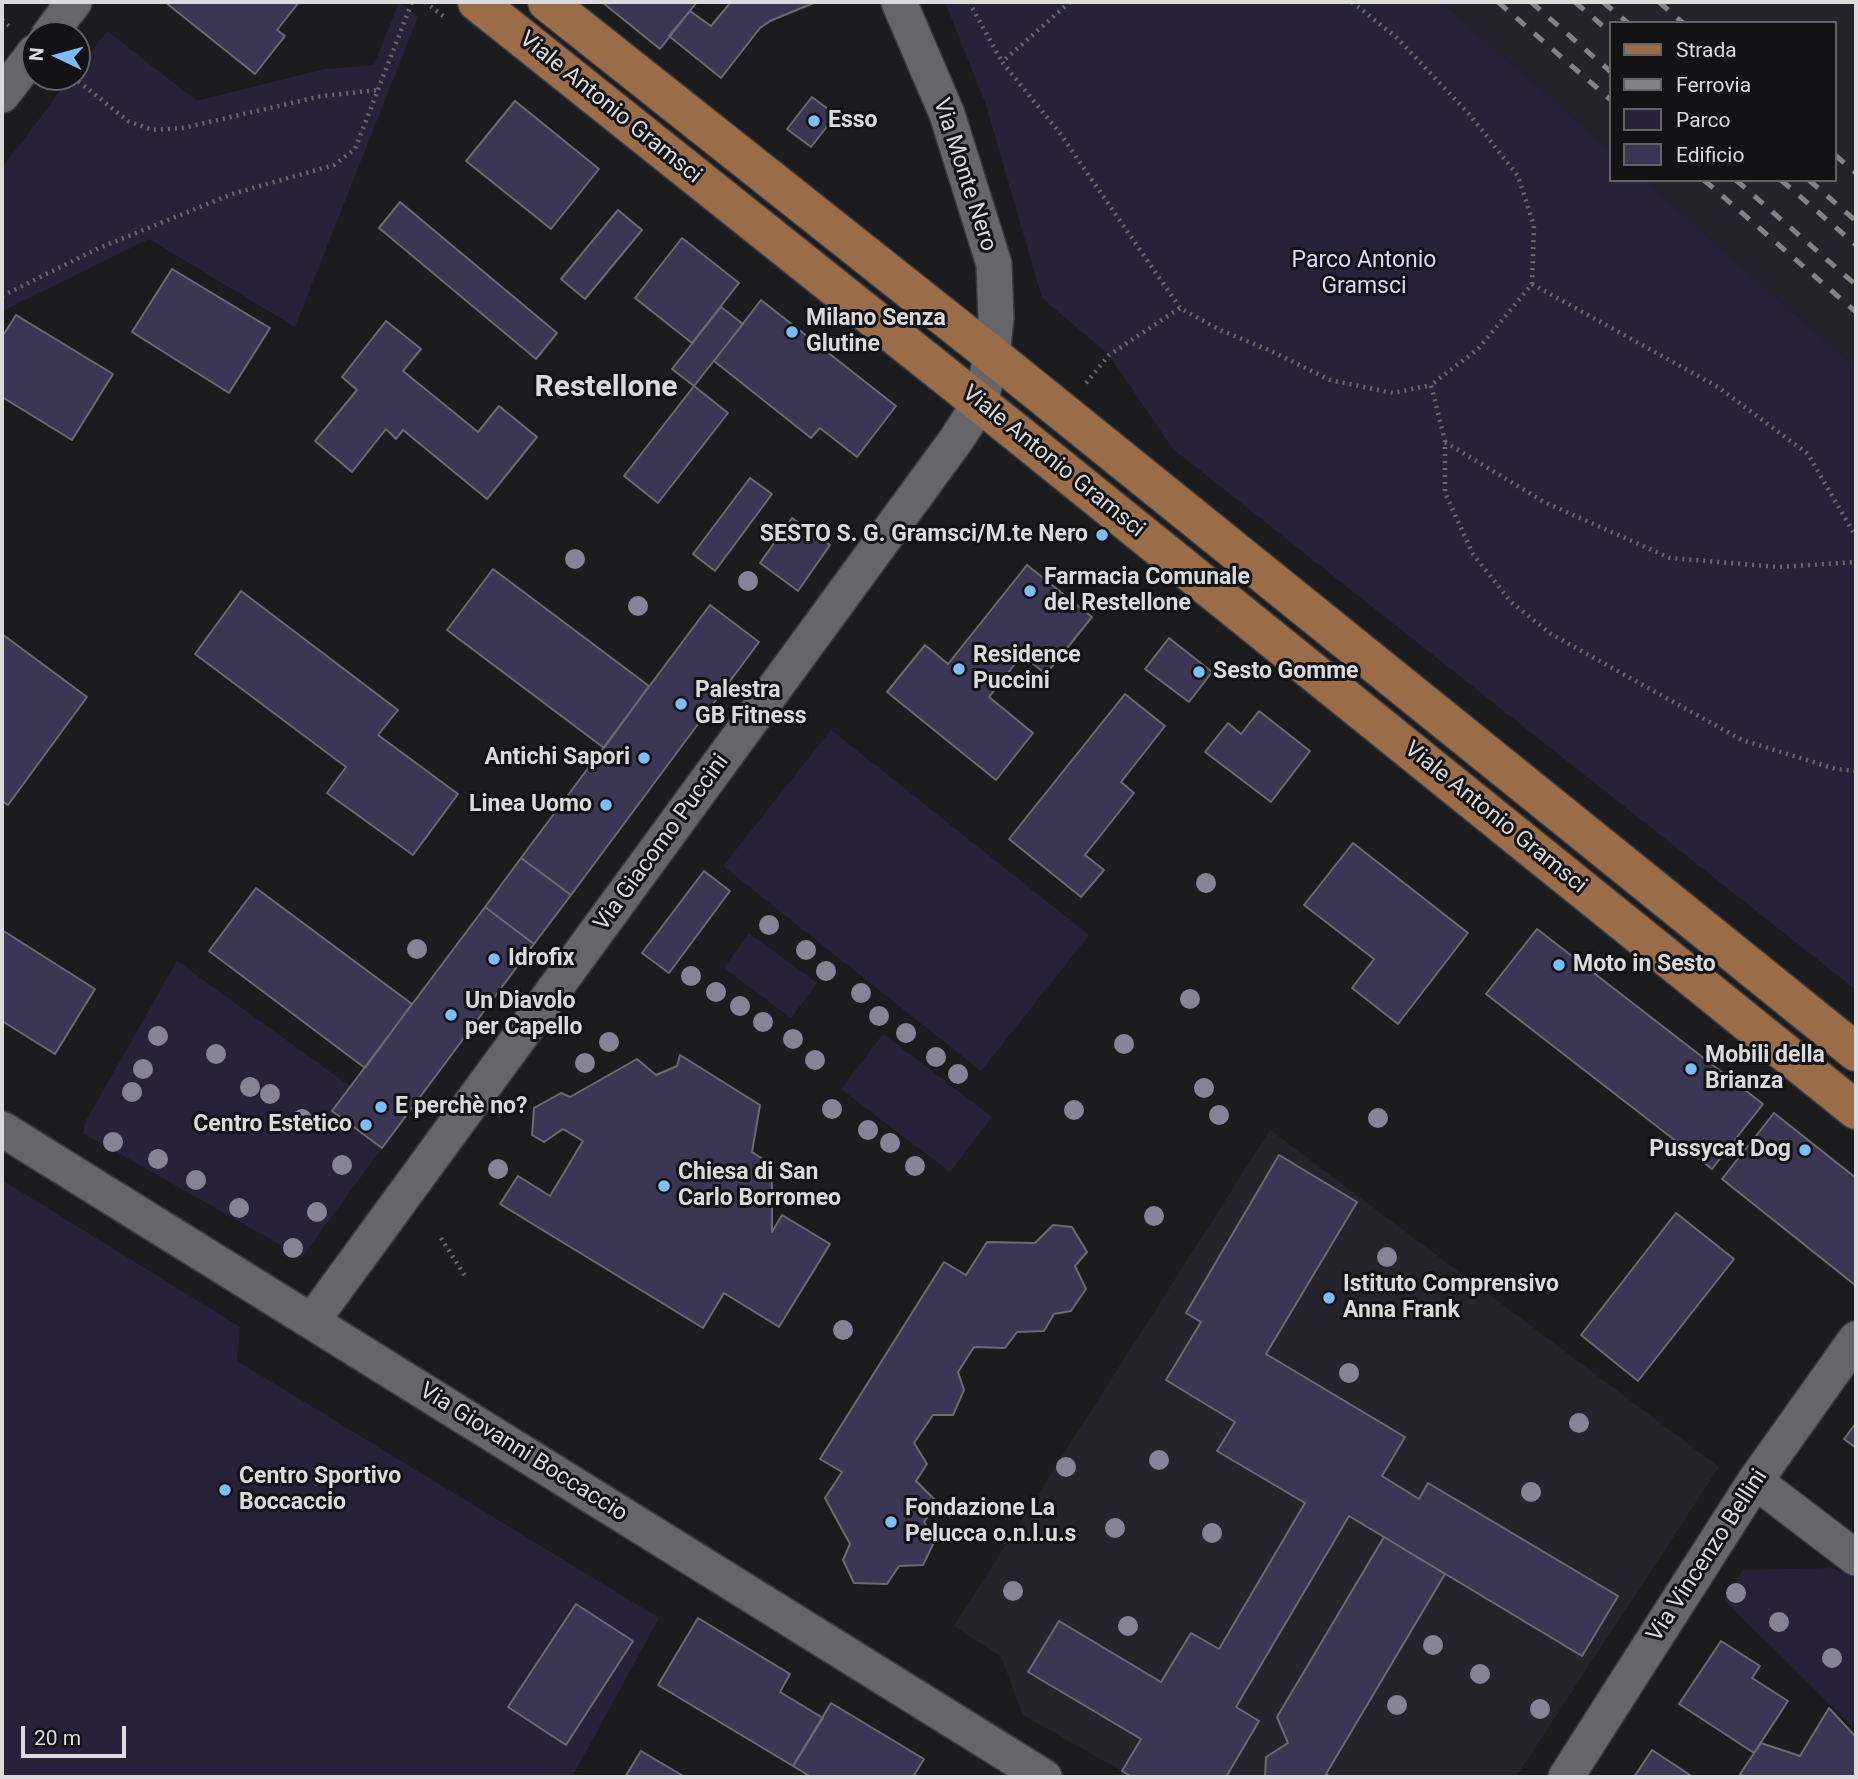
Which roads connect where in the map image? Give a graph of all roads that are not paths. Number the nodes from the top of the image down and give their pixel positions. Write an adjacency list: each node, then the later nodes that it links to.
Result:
1 (74, 2): 5 (street)
2 (477, 2): 9 (main road, Viale Antonio Gramsci)
3 (547, 2): 8 (main road, Viale Antonio Gramsci)
4 (898, 2): 8 (street, Via Monte Nero)
5 (60, 21)
6 (21, 70): 7 (street)
7 (2, 95)
8 (992, 355): 9 (street, Via Giacomo Puccini); 10 (main road, Viale Antonio Gramsci)
9 (980, 403): 11 (main road, Viale Antonio Gramsci); 13 (street, Via Giacomo Puccini)
10 (1856, 1052)
11 (1856, 1110)
12 (2, 1129): 13 (street, Via Giovanni Boccaccio)
13 (312, 1321): 17 (street, Via Giovanni Boccaccio)
14 (1856, 1339): 15 (street, Via Vincenzo Bellini)
15 (1755, 1482): 16 (street); 18 (street, Via Vincenzo Bellini)
16 (1856, 1558)
17 (1044, 1777)
18 (1566, 1777)

